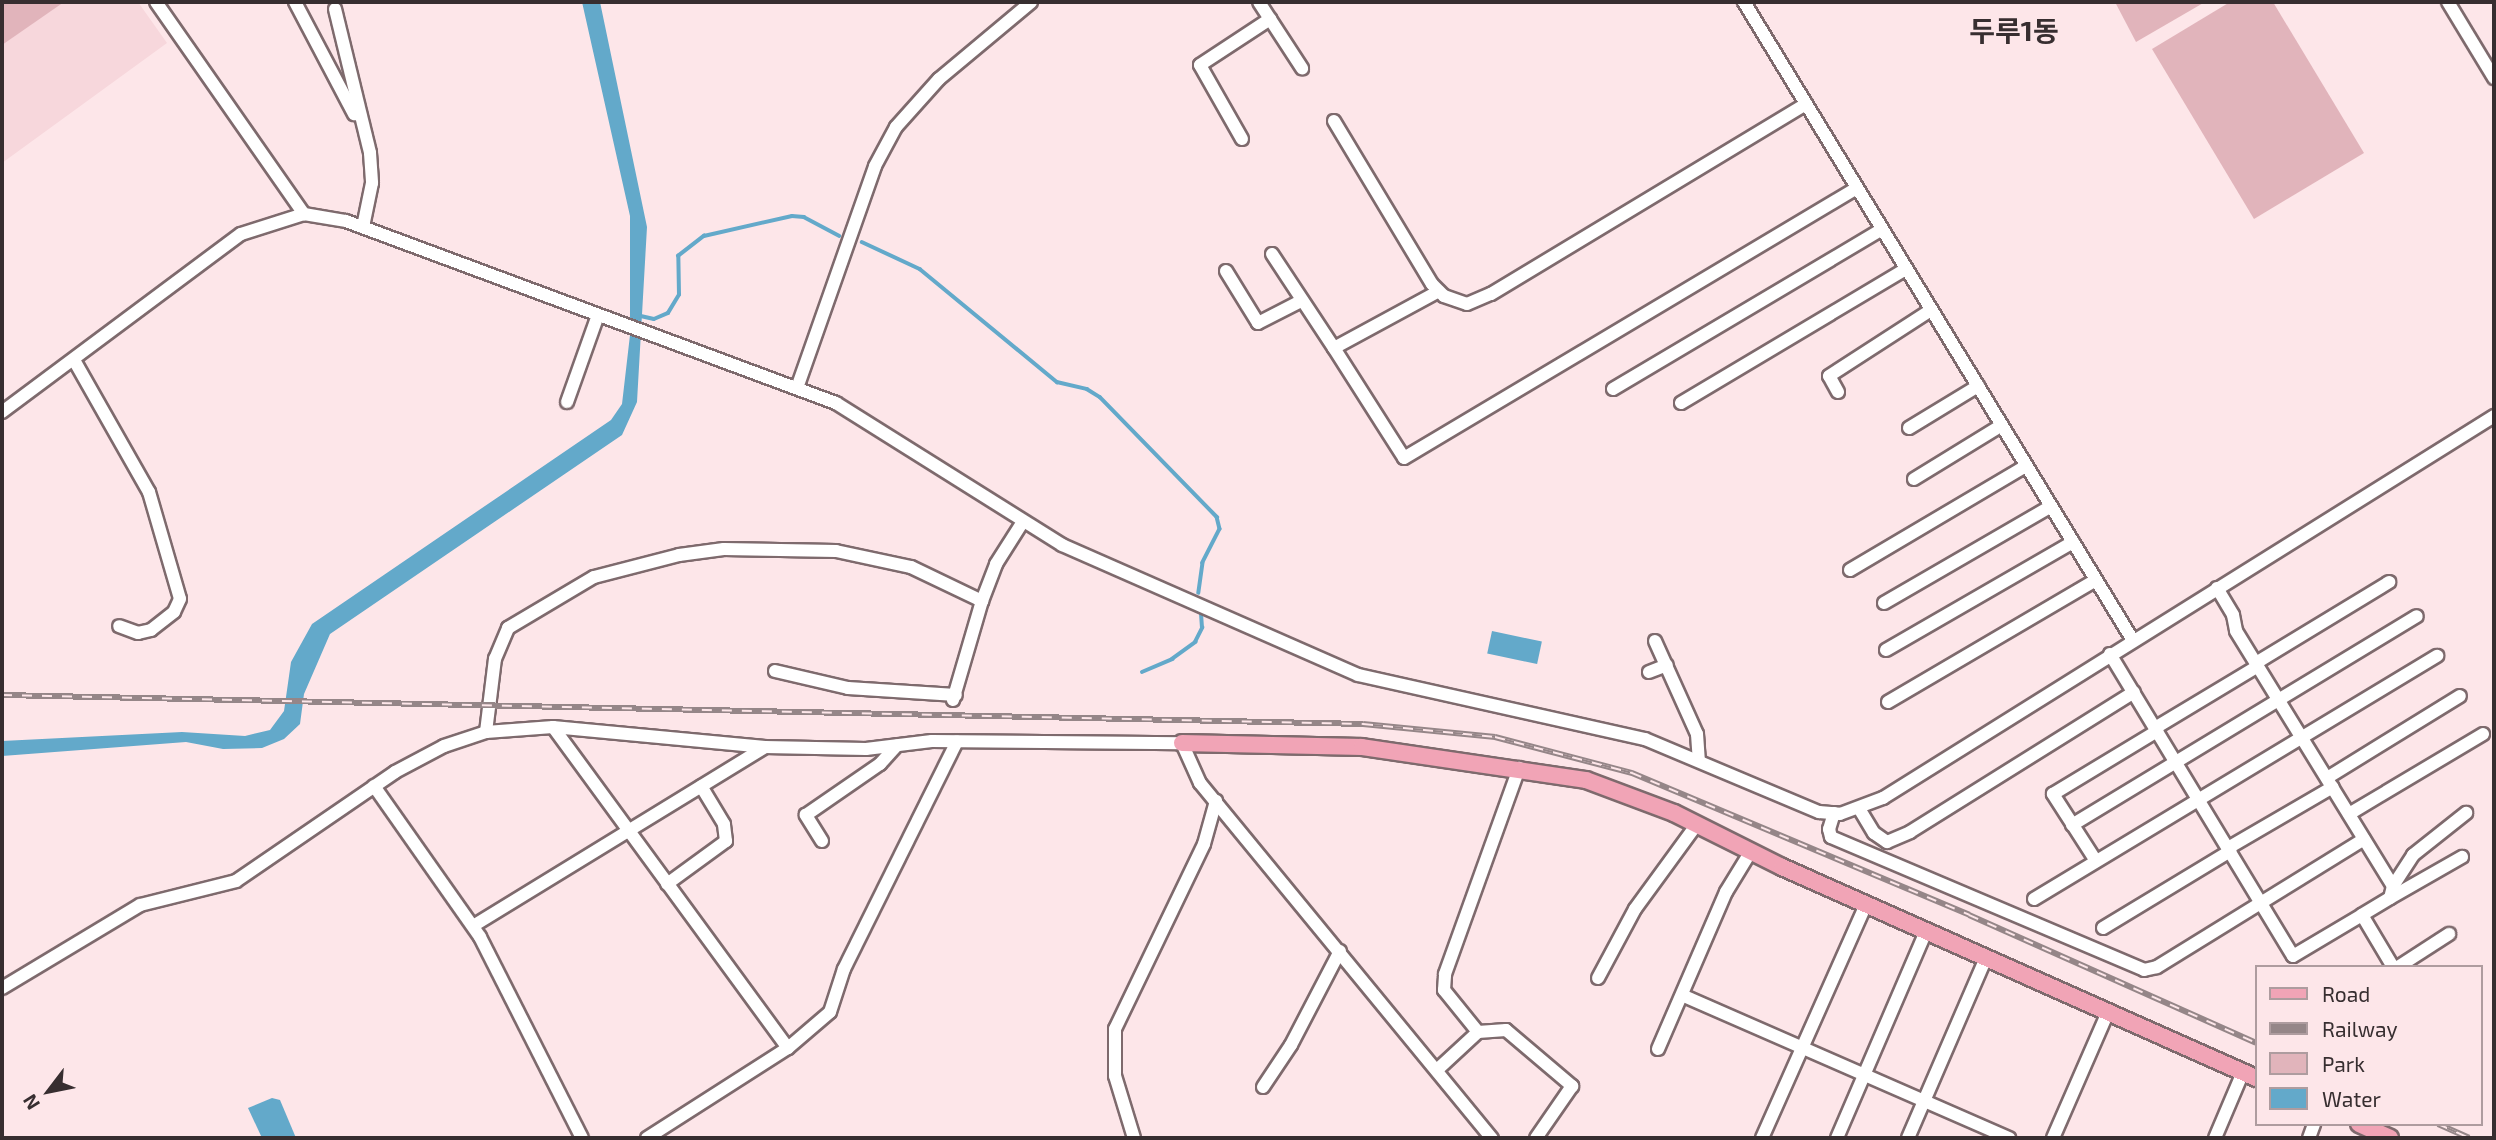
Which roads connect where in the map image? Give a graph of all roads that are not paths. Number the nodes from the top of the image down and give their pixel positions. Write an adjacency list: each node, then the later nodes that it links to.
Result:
1 (156, 2): 16 (street)
2 (295, 2): 13 (street)
3 (1031, 2): 29 (street)
4 (1259, 2): 8 (street)
5 (1744, 2): 11 (street)
6 (2448, 2): 10 (street)
7 (335, 9): 13 (street)
8 (1270, 19): 9 (street); 14 (street)
9 (1302, 68)
10 (2494, 78)
11 (1806, 104): 15 (street); 22 (street)
12 (1334, 121): 22 (street)
13 (361, 127): 17 (street)
14 (1242, 139)
15 (1857, 188): 18 (street); 26 (street)
16 (304, 214): 17 (street); 27 (street)
17 (363, 227): 25 (street)
18 (1882, 229): 20 (street); 30 (street)
19 (1272, 254): 23 (street)
20 (1906, 269): 24 (street); 33 (street)
21 (1226, 271): 23 (street)
22 (1439, 291): 26 (street)
23 (1301, 301): 26 (street)
24 (1931, 310): 28 (street); 31 (street)
25 (598, 315): 29 (street); 32 (street)
26 (1334, 348)
27 (74, 360): 34 (street); 50 (street)
28 (1978, 386): 36 (street); 37 (street)
29 (797, 388): 41 (street)
30 (1613, 388)
31 (1838, 393)
32 (567, 402)
33 (1681, 403)
34 (2, 412)
35 (2494, 416): 46 (street)
36 (2002, 425): 38 (street); 39 (street)
37 (1909, 428)
38 (2026, 466): 40 (street); 43 (street)
39 (1914, 479)
40 (2051, 506): 42 (street); 48 (street)
41 (1023, 523): 47 (street); 73 (street)
42 (2073, 542): 44 (street); 53 (street)
43 (1850, 570)
44 (2096, 580): 51 (street); 63 (street)
45 (2389, 582): 56 (street)
46 (2217, 588): 51 (street); 56 (street)
47 (982, 601): 58 (street); 66 (street)
48 (1884, 603)
49 (2417, 616): 62 (street)
50 (119, 626)
51 (2132, 639): 54 (street)
52 (1655, 641): 57 (street)
53 (1886, 650)
54 (2110, 654): 60 (street); 81 (street)
55 (2437, 656): 68 (street)
56 (2257, 664): 62 (street); 65 (street)
57 (1667, 665): 59 (street); 73 (street)
58 (775, 671)
59 (1649, 672)
60 (2134, 692): 65 (street); 81 (street)
61 (2460, 696): 76 (street)
62 (2279, 700): 68 (street); 74 (street)
63 (1888, 702)
64 (553, 727): 66 (street); 72 (street); 87 (street)
65 (2156, 729): 74 (street); 86 (street)
66 (486, 732): 77 (street)
67 (2483, 734): 84 (street)
68 (2302, 737): 76 (street); 79 (street)
69 (957, 741): 70 (street); 71 (street); 113 (street)
70 (1182, 743): 75 (main road); 80 (street)
71 (897, 745): 72 (street); 89 (street)
72 (765, 747): 78 (street)
73 (1699, 760): 82 (street)
74 (2175, 762): 79 (street); 86 (street)
75 (1519, 768): 85 (main road); 112 (street)
76 (2330, 782): 84 (street); 90 (street)
77 (374, 786): 100 (street); 109 (street)
78 (701, 786): 87 (street); 94 (street)
79 (2199, 799): 90 (street); 93 (street)
80 (1216, 801): 104 (street); 124 (street)
81 (1860, 810): 82 (street)
82 (1834, 813): 97 (street)
83 (2466, 813): 95 (street)
84 (2349, 814): 88 (street)
85 (1697, 824): 91 (main road); 108 (street)
86 (2073, 825): 93 (street)
87 (628, 832): 94 (street); 100 (street)
88 (2364, 839): 95 (street); 97 (street)
89 (822, 842)
90 (2229, 850): 97 (street); 101 (street)
91 (1751, 851): 98 (main road); 110 (street)
92 (2462, 858): 95 (street)
93 (2096, 861): 96 (street)
94 (667, 884): 113 (street)
95 (2392, 892): 99 (street)
96 (2034, 899)
97 (2261, 903): 99 (street)
98 (1866, 904): 102 (main road); 114 (street)
99 (2362, 915): 106 (street)
100 (473, 926): 122 (street)
101 (2104, 928)
102 (1926, 931): 105 (main road); 117 (street)
103 (2449, 934): 107 (street)
104 (1340, 951): 116 (street); 119 (street)
105 (1986, 958): 111 (main road); 120 (street)
106 (2394, 965)
107 (2398, 965)
108 (1598, 978)
109 (2, 988)
110 (1684, 996): 114 (street); 115 (street)
111 (2108, 1012): 118 (main road); 131 (street)
112 (1478, 1032): 116 (street); 126 (street)
113 (788, 1048): 123 (street)
114 (1803, 1048): 117 (street); 127 (street)
115 (1658, 1049)
116 (1438, 1069): 125 (street)
117 (1864, 1074): 120 (street); 128 (street)
118 (2249, 1075): 132 (street)
119 (1263, 1087)
120 (1924, 1101): 129 (street); 130 (street)
121 (2363, 1126): 133 (main road)
122 (582, 1138)
123 (647, 1138)
124 (1134, 1138)
125 (1492, 1138)
126 (1536, 1138)
127 (1762, 1138)
128 (1837, 1138)
129 (1908, 1138)
130 (2009, 1138)
131 (2053, 1138)
132 (2215, 1138)
133 (2388, 1138)

